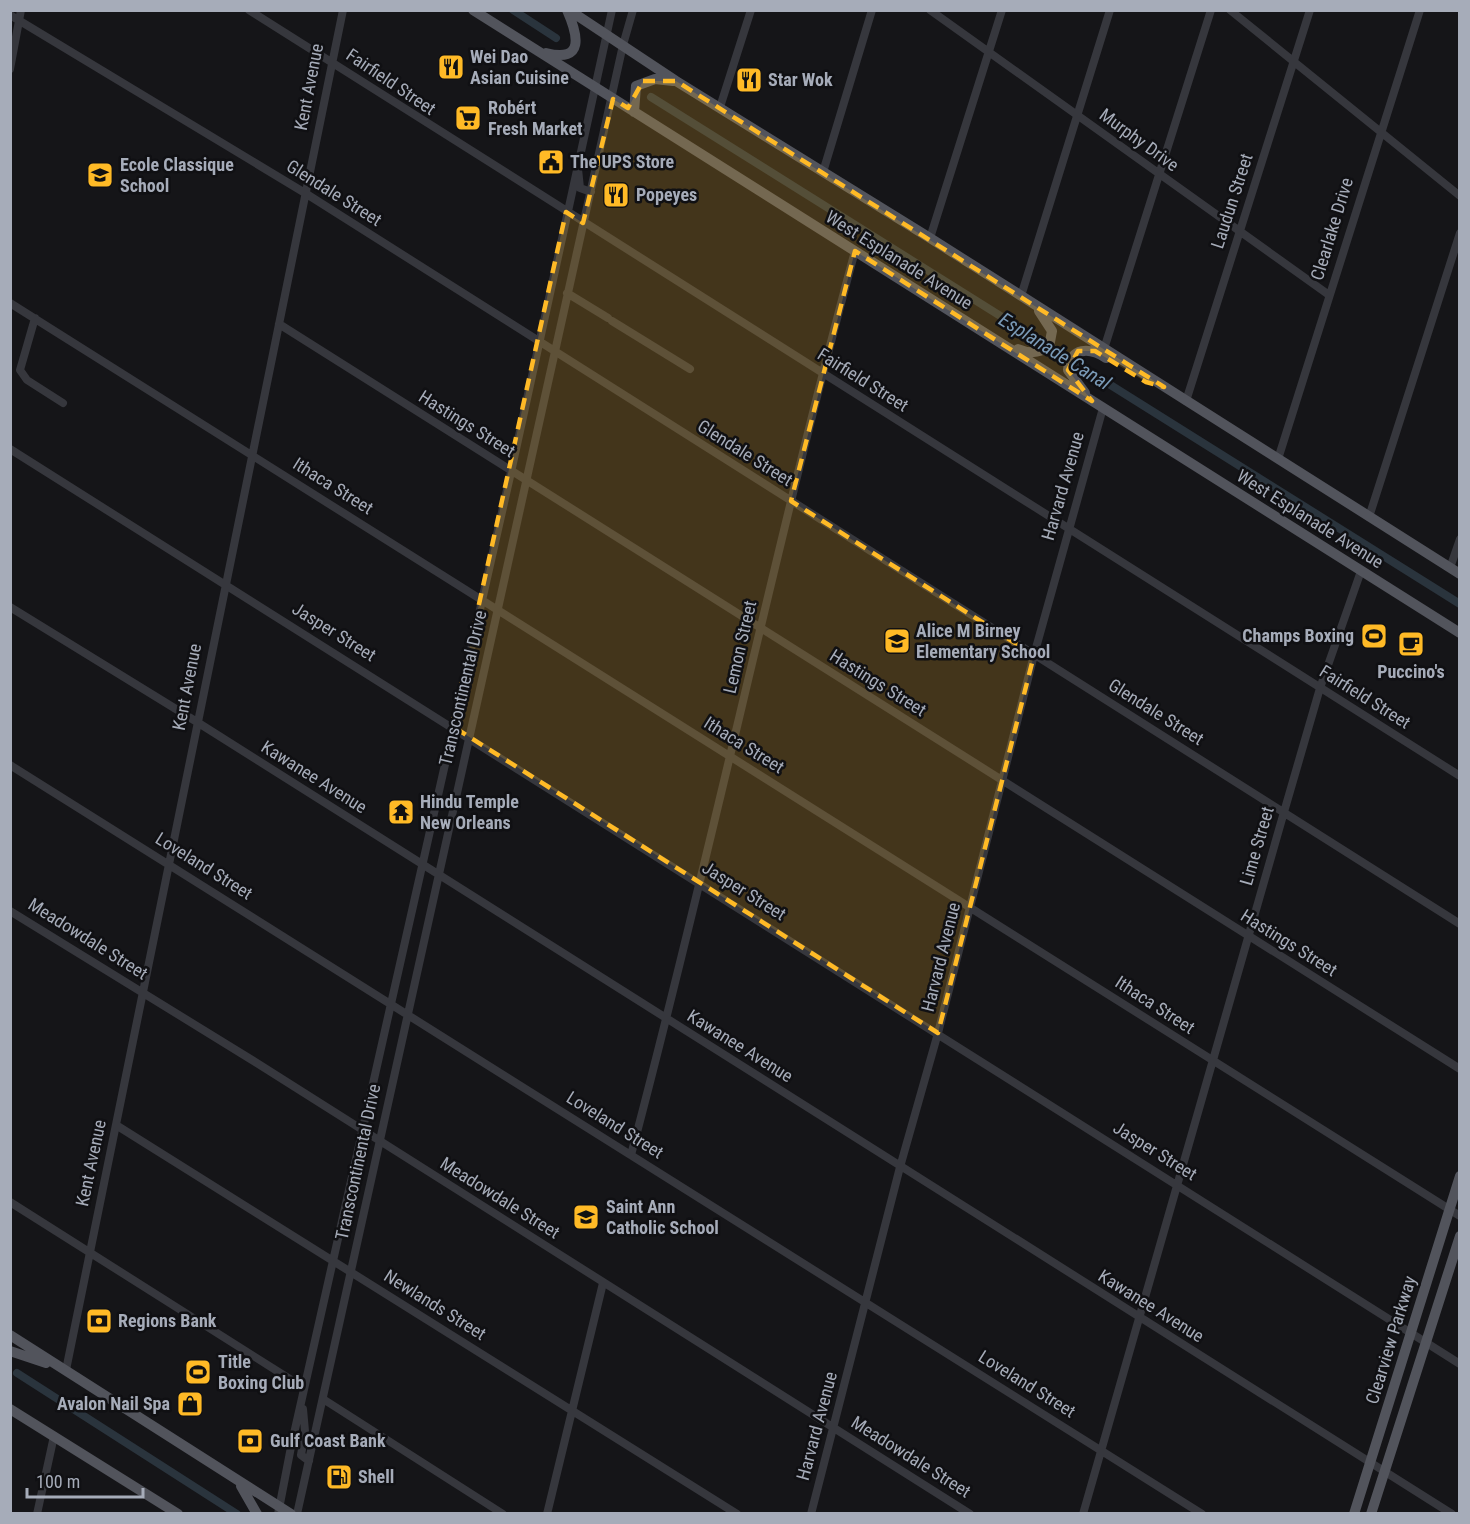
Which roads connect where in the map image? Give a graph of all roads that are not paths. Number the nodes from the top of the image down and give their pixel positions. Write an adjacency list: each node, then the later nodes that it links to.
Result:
1 (21, 10): 18 (street)
2 (249, 10): 23 (street, Fairfield Street)
3 (343, 10): 23 (street, Kent Avenue)
4 (473, 10): 21 (main road, West Esplanade Avenue)
5 (568, 10): 19 (main road, West Esplanade Avenue); 21 (main road)
6 (612, 10): 19 (street, Transcontinental Drive)
7 (633, 10): 20 (street, Transcontinental Drive)
8 (751, 10): 29 (street)
9 (872, 10): 34 (street)
10 (930, 10): 22 (street, Murphy Drive)
11 (1002, 10): 22 (street)
12 (1110, 10): 31 (street)
13 (1211, 10): 35 (street)
14 (1230, 10): 24 (street)
15 (1310, 10): 24 (street, Laudun Street)
16 (1420, 10): 32 (street, Clearlake Drive)
17 (10, 15): 18 (street, Glendale Street)
18 (19, 21): 25 (street); 37 (street, Glendale Street)
19 (605, 33): 20 (main road, West Esplanade Avenue); 27 (street, Transcontinental Drive)
20 (623, 45): 26 (main road, West Esplanade Avenue); 28 (street, Transcontinental Drive)
21 (537, 51): 27 (main road, West Esplanade Avenue)
22 (989, 52): 31 (street, Murphy Drive); 43 (street)
23 (331, 62): 37 (street, Kent Avenue); 39 (street, Fairfield Street)
24 (1295, 63): 32 (street); 41 (street, Laudun Street)
25 (10, 69)
26 (676, 81): 29 (main road, West Esplanade Avenue); 30 (main road)
27 (595, 87): 28 (main road, West Esplanade Avenue); 33 (street, Transcontinental Drive)
28 (613, 99): 30 (main road, West Esplanade Avenue); 36 (street, Transcontinental Drive)
29 (720, 106): 34 (main road, West Esplanade Avenue)
30 (634, 112): 44 (main road, West Esplanade Avenue)
31 (1077, 116): 35 (street, Murphy Drive); 47 (street)
32 (1380, 131): 38 (street); 46 (street, Clearlake Drive)
33 (577, 165): 36 (street); 39 (street, Transcontinental Drive)
34 (824, 172): 43 (main road, West Esplanade Avenue)
35 (1159, 175): 41 (street, Murphy Drive); 54 (street)
36 (591, 192): 40 (street, Transcontinental Drive)
37 (305, 194): 51 (street, Kent Avenue); 53 (street, Glendale Street)
38 (1460, 196)
39 (566, 212): 40 (street, Fairfield Street); 53 (street, Transcontinental Drive)
40 (583, 223): 45 (street, Transcontinental Drive); 57 (street, Fairfield Street)
41 (1239, 231): 46 (street, Murphy Drive); 60 (street, Laudun Street)
42 (1460, 233): 69 (street)
43 (930, 238): 47 (main road, West Esplanade Avenue)
44 (855, 252): 52 (main road, West Esplanade Avenue); 57 (street, Lemon Street)
45 (567, 293): 55 (street, Transcontinental Drive); 56 (street)
46 (1329, 295): 65 (street, Clearlake Drive)
47 (1021, 296): 49 (main road, West Esplanade Avenue)
48 (10, 303): 50 (street, Ithaca Street)
49 (1032, 303): 52 (main road); 54 (main road, West Esplanade Avenue)
50 (35, 318): 61 (street); 64 (street, Ithaca Street)
51 (279, 324): 64 (street, Kent Avenue); 66 (street, Hastings Street)
52 (993, 338): 59 (main road, West Esplanade Avenue)
53 (538, 342): 55 (street, Glendale Street); 66 (street, Transcontinental Drive)
54 (1104, 349): 58 (main road, West Esplanade Avenue)
55 (554, 352): 67 (street, Transcontinental Drive); 68 (street, Glendale Street)
56 (690, 369)
57 (822, 374): 68 (street, Lemon Street); 70 (street, Fairfield Street)
58 (1164, 387): 59 (main road); 60 (main road, West Esplanade Avenue)
59 (1092, 401): 62 (main road, West Esplanade Avenue)
60 (1186, 401): 65 (main road, West Esplanade Avenue)
61 (63, 403)
62 (1103, 408): 70 (street, Harvard Avenue); 72 (main road, West Esplanade Avenue)
63 (10, 449): 74 (street, Jasper Street)
64 (252, 453): 74 (street, Kent Avenue); 75 (street, Ithaca Street)
65 (1278, 459): 69 (main road, West Esplanade Avenue)
66 (511, 472): 67 (street, Hastings Street); 75 (street, Transcontinental Drive)
67 (525, 481): 77 (street, Transcontinental Drive); 78 (street, Hastings Street)
68 (790, 501): 78 (street, Lemon Street); 80 (street, Glendale Street)
69 (1369, 517): 73 (main road, West Esplanade Avenue)
70 (1068, 530): 80 (street, Harvard Avenue); 81 (street, Fairfield Street)
71 (1460, 540): 73 (street)
72 (1361, 571): 79 (main road, West Esplanade Avenue); 81 (street, Lime Street)
73 (1455, 571)
74 (225, 583): 82 (street, Kent Avenue); 83 (street, Jasper Street)
75 (481, 599): 77 (street, Ithaca Street); 83 (street, Transcontinental Drive)
76 (10, 608): 82 (street, Kawanee Avenue)
77 (497, 609): 84 (street, Transcontinental Drive); 85 (street, Ithaca Street)
78 (761, 628): 85 (street, Lemon Street); 88 (street, Hastings Street)
79 (1460, 633)
80 (1034, 655): 88 (street, Harvard Avenue); 89 (street, Glendale Street)
81 (1320, 688): 87 (street, Fairfield Street); 89 (street, Lime Street)
82 (197, 722): 90 (street, Kent Avenue); 91 (street, Kawanee Avenue)
83 (452, 726): 84 (street, Jasper Street); 91 (street, Transcontinental Drive)
84 (469, 736): 92 (street, Transcontinental Drive); 93 (street, Jasper Street)
85 (730, 756): 93 (street, Lemon Street); 94 (street, Ithaca Street)
86 (10, 765): 90 (street, Loveland Street)
87 (1460, 776)
88 (1004, 782): 94 (street, Harvard Avenue); 97 (street, Hastings Street)
89 (1284, 812): 96 (street, Glendale Street); 97 (street, Lime Street)
90 (169, 864): 98 (street, Kent Avenue); 99 (street, Loveland Street)
91 (422, 864): 92 (street, Kawanee Avenue); 99 (street, Transcontinental Drive)
92 (438, 874): 100 (street, Transcontinental Drive); 101 (street, Kawanee Avenue)
93 (699, 883): 101 (street, Lemon Street); 102 (street, Jasper Street)
94 (970, 906): 102 (street, Harvard Avenue); 103 (street, Ithaca Street)
95 (10, 911): 98 (street, Meadowdale Street)
96 (1460, 924)
97 (1249, 937): 103 (street, Lime Street); 104 (street, Hastings Street)
98 (143, 993): 105 (street, Kent Avenue); 106 (street, Meadowdale Street)
99 (392, 1002): 100 (street, Loveland Street); 106 (street, Transcontinental Drive)
100 (408, 1013): 107 (street, Transcontinental Drive); 108 (street, Loveland Street)
101 (667, 1020): 108 (street, Lemon Street); 109 (street, Kawanee Avenue)
102 (938, 1033): 109 (street, Harvard Avenue); 111 (street, Jasper Street)
103 (1213, 1061): 111 (street, Lime Street); 113 (street, Ithaca Street)
104 (1460, 1069)
105 (116, 1125): 116 (street, Kent Avenue); 117 (street, Newlands Street)
106 (363, 1131): 107 (street, Meadowdale Street); 117 (street, Transcontinental Drive)
107 (380, 1141): 118 (street, Transcontinental Drive); 119 (street, Meadowdale Street)
108 (631, 1155): 120 (street, Loveland Street)
109 (900, 1167): 120 (street, Harvard Avenue); 121 (street, Kawanee Avenue)
110 (1460, 1176): 113 (main road, Clearview Parkway)
111 (1178, 1185): 121 (street, Lime Street); 122 (street, Jasper Street)
112 (10, 1202): 116 (street)
113 (1449, 1210): 114 (street, Ithaca Street); 122 (main road, Clearview Parkway)
114 (1460, 1216)
115 (1460, 1236): 124 (main road, Clearview Parkway)
116 (89, 1254): 127 (street, Kent Avenue); 128 (street)
117 (334, 1261): 118 (street, Newlands Street); 128 (street, Transcontinental Drive)
118 (351, 1272): 129 (street, Transcontinental Drive); 132 (street, Newlands Street)
119 (603, 1283): 132 (street); 133 (street, Meadowdale Street)
120 (867, 1302): 133 (street, Harvard Avenue); 135 (street, Loveland Street)
121 (1141, 1319): 135 (street, Lime Street); 137 (street, Kawanee Avenue)
122 (1411, 1334): 124 (street, Jasper Street); 137 (main road, Clearview Parkway)
123 (10, 1335): 127 (main road)
124 (1425, 1342): 126 (street, Jasper Street); 138 (main road, Clearview Parkway)
125 (10, 1351): 127 (main road)
126 (1460, 1364)
127 (66, 1370): 139 (main road)
128 (304, 1389): 130 (street, Transcontinental Drive)
129 (323, 1400): 136 (street, Transcontinental Drive); 146 (street)
130 (302, 1402): 136 (street); 140 (street, Transcontinental Drive)
131 (11, 1409): 134 (main road)
132 (572, 1410): 147 (street); 148 (street, Newlands Street)
133 (833, 1427): 149 (street, Harvard Avenue); 150 (street, Meadowdale Street)
134 (54, 1436): 141 (street); 142 (main road)
135 (1101, 1450): 151 (street, Lime Street); 152 (street, Loveland Street)
136 (309, 1461): 145 (street, Transcontinental Drive)
137 (1370, 1462): 138 (street, Kawanee Avenue); 153 (main road, Clearview Parkway)
138 (1384, 1471): 154 (main road, Clearview Parkway); 155 (street, Kawanee Avenue)
139 (238, 1482): 140 (main road); 143 (main road)
140 (279, 1510): 144 (main road)
141 (37, 1514)
142 (178, 1514)
143 (257, 1514)
144 (291, 1514)
145 (297, 1514)
146 (503, 1514)
147 (547, 1514)
148 (737, 1514)
149 (811, 1514)
150 (970, 1514)
151 (1083, 1514)
152 (1202, 1514)
153 (1354, 1514)
154 (1371, 1514)
155 (1452, 1514)

